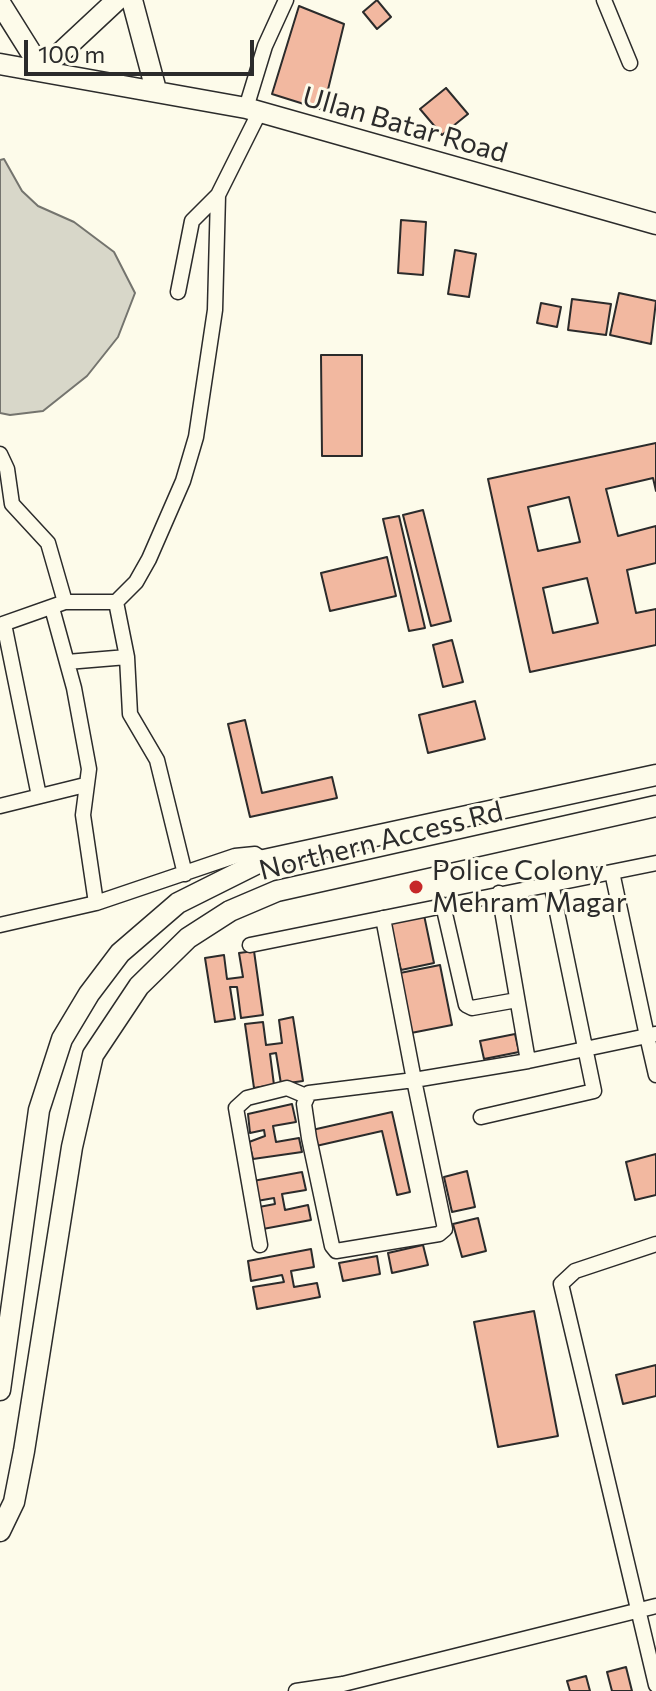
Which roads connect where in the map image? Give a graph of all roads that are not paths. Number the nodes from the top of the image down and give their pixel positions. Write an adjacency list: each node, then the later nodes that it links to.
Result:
1 (117, 0): 8 (main road)
2 (132, 0): 9 (main road)
3 (286, 0): 10 (street)
4 (604, 0): 6 (street)
5 (0, 3): 8 (main road)
6 (630, 63)
7 (0, 64): 8 (main road, Ullan Batar Road)
8 (42, 70): 9 (main road, Ullan Batar Road)
9 (156, 90): 10 (main road, Ullan Batar Road)
10 (253, 110): 11 (street); 12 (main road, Ullan Batar Road)
11 (218, 195): 13 (street); 16 (street)
12 (656, 224)
13 (178, 292)
14 (0, 454): 15 (street)
15 (6, 498): 17 (street)
16 (116, 602): 17 (street); 19 (street)
17 (58, 605): 18 (street); 20 (street)
18 (2, 624): 23 (street)
19 (127, 657): 20 (street); 30 (street)
20 (67, 662): 22 (street)
21 (656, 775): 26 (main road, Northern Access Rd)
22 (85, 785): 23 (street); 34 (street)
23 (39, 796): 24 (street)
24 (0, 806)
25 (656, 806): 31 (main road, Northern Access Rd)
26 (309, 853): 27 (main road, Northern Access Rd); 31 (main road)
27 (264, 860): 30 (street); 49 (main road, Northern Access Rd)
28 (656, 863): 29 (street)
29 (612, 872): 32 (street); 40 (street)
30 (185, 874): 34 (street)
31 (316, 883): 50 (main road, Northern Access Rd)
32 (551, 883): 33 (street); 41 (street)
33 (499, 893): 35 (street); 39 (street)
34 (96, 903): 37 (street)
35 (443, 905): 36 (street); 39 (street)
36 (383, 918): 38 (street); 44 (street)
37 (0, 925)
38 (250, 945)
39 (517, 1000): 42 (street)
40 (652, 1035): 41 (street); 43 (street)
41 (587, 1050): 42 (street); 46 (street)
42 (528, 1061): 44 (street)
43 (656, 1075)
44 (414, 1080): 45 (street); 45 (street)
45 (306, 1096): 48 (street)
46 (481, 1117)
47 (656, 1244): 52 (street)
48 (260, 1245)
49 (0, 1390)
50 (0, 1531)
51 (656, 1606): 52 (street)
52 (638, 1610): 53 (street); 54 (street)
53 (656, 1685)
54 (344, 1688): 55 (street)
55 (296, 1691)

